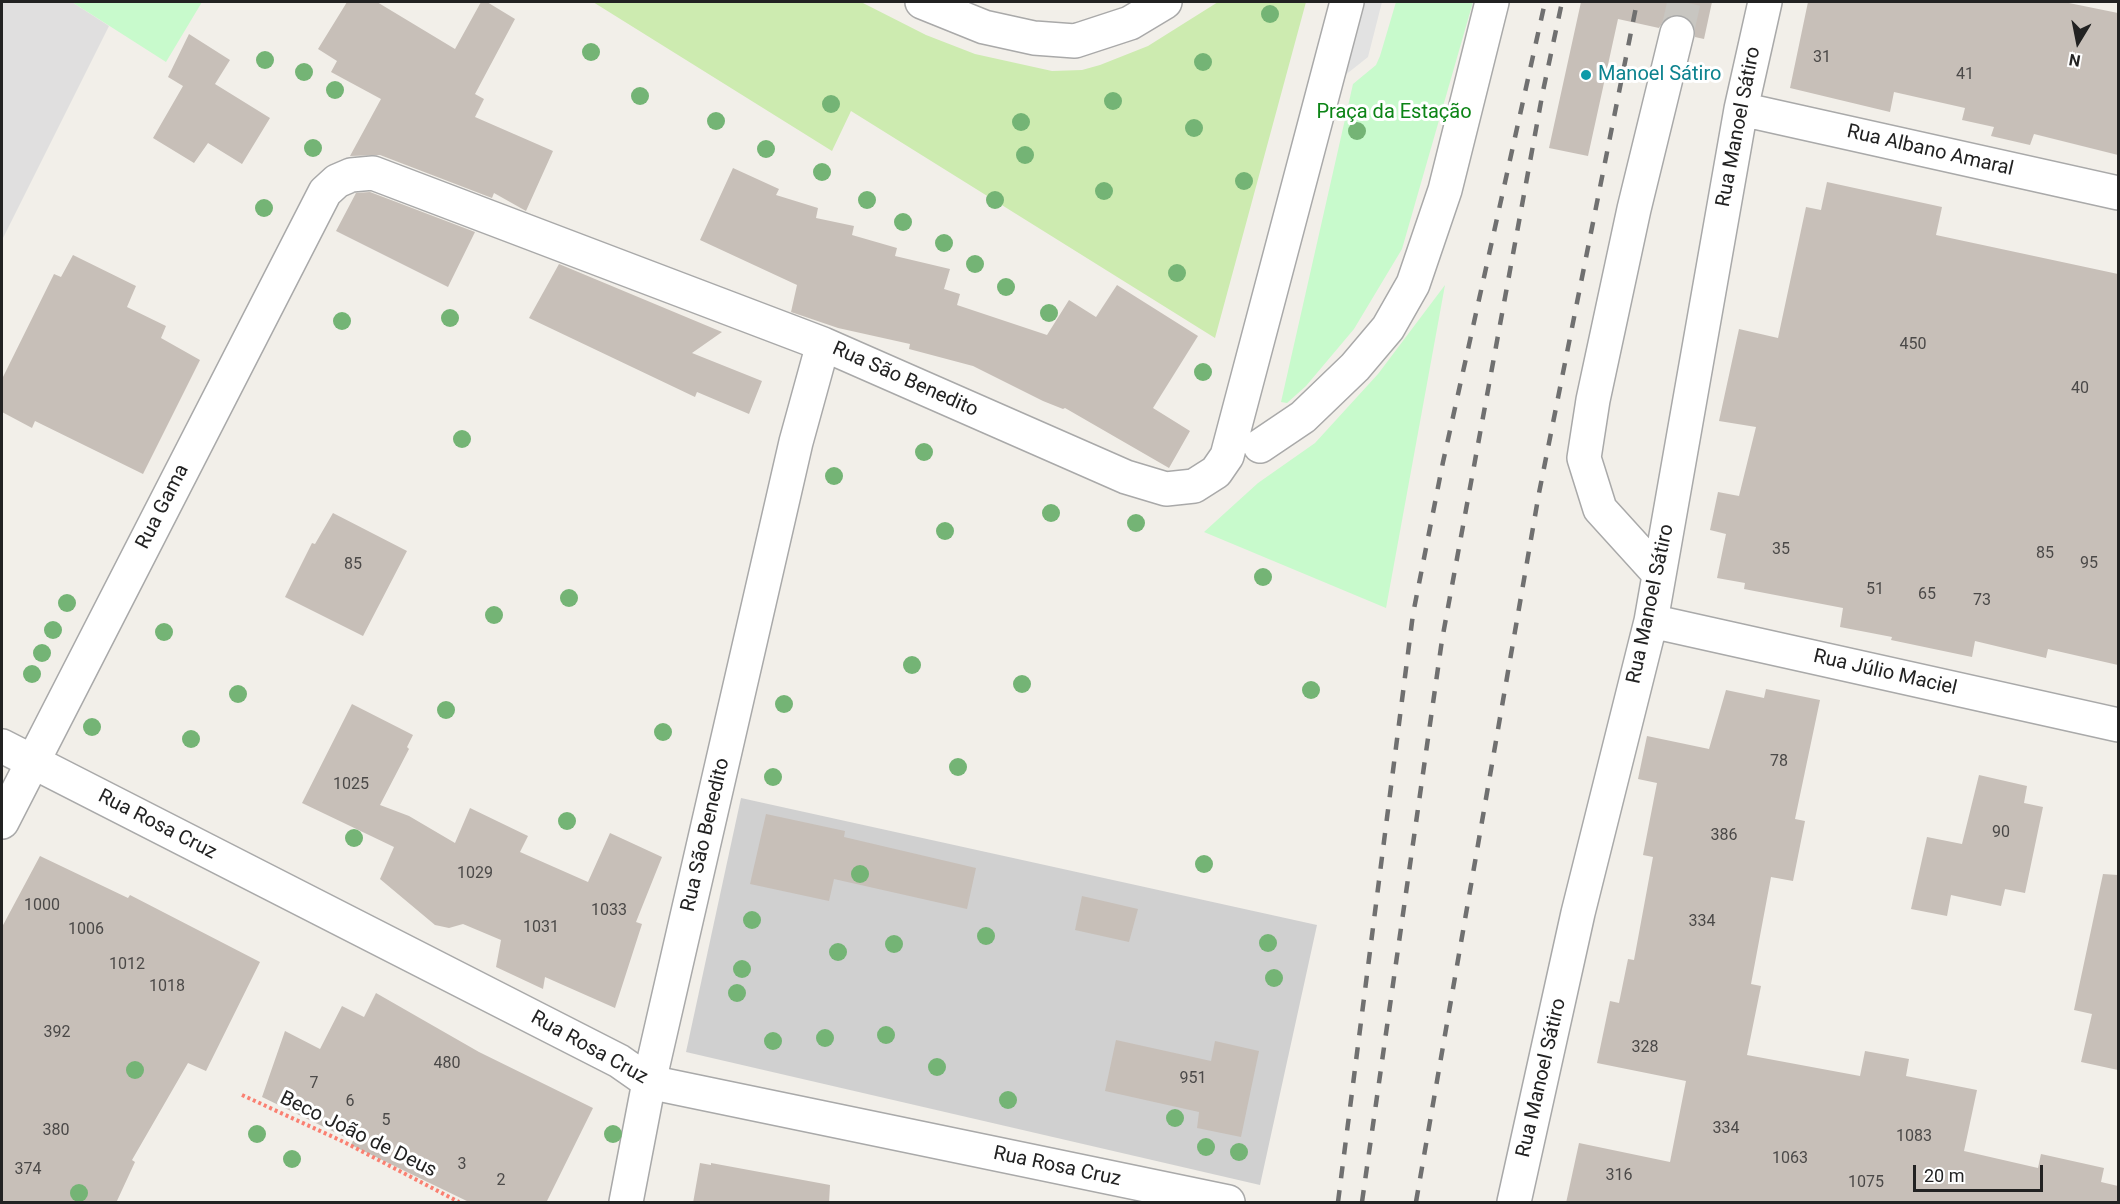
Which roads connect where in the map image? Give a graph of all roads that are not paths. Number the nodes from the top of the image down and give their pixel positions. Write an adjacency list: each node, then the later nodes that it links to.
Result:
1 (922, 2): 2 (street)
2 (1165, 2)
3 (1347, 2): 9 (street, Rua São Benedito)
4 (1492, 2): 10 (street)
5 (1765, 2): 7 (street, Rua Manoel Sátiro)
6 (1677, 33): 11 (street)
7 (1741, 109): 8 (street, Rua Albano Amaral); 11 (street, Rua Manoel Sátiro)
8 (2118, 193)
9 (823, 344): 15 (street, Rua Gama); 17 (street, Rua São Benedito)
10 (1260, 446)
11 (1659, 574): 12 (street, Rua Manoel Sátiro)
12 (1651, 621): 13 (street, Rua Júlio Maciel); 20 (street, Rua Manoel Sátiro)
13 (2118, 725)
14 (2, 746): 15 (street, Rua Rosa Cruz)
15 (33, 762): 16 (street, Rua Gama); 17 (street, Rua Rosa Cruz)
16 (2, 822)
17 (649, 1082): 18 (street, Rua São Benedito); 19 (street, Rua Rosa Cruz)
18 (626, 1203)
19 (1228, 1203)
20 (1514, 1203)

